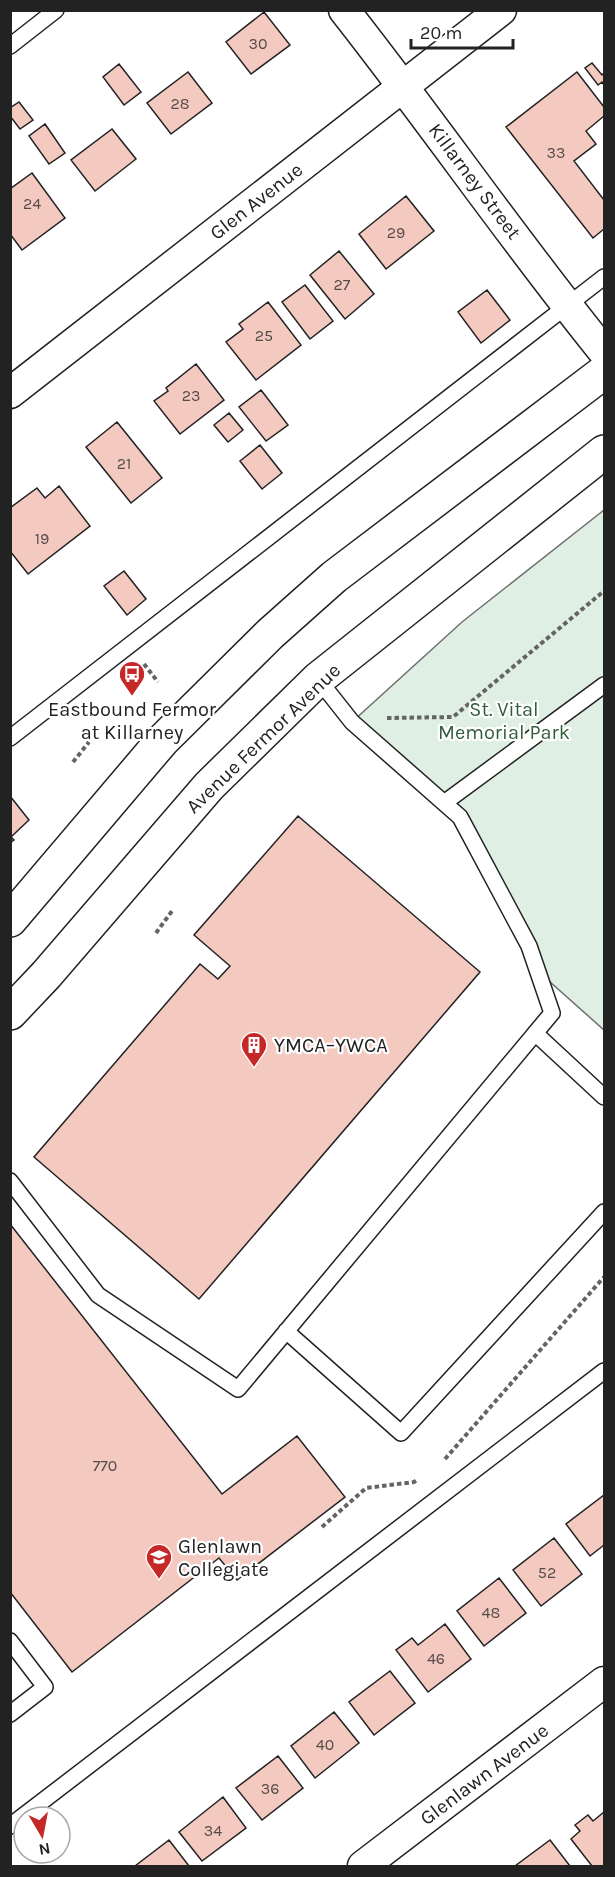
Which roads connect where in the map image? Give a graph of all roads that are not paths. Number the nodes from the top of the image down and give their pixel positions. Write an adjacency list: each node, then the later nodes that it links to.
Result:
1 (57, 10): 4 (lane)
2 (344, 10): 5 (street, Killarney Street)
3 (501, 10): 5 (street, Glen Avenue)
4 (10, 46)
5 (404, 86): 7 (street, Killarney Street); 10 (street, Glen Avenue)
6 (604, 277): 7 (lane)
7 (567, 306): 8 (street, Killarney Street); 14 (lane)
8 (604, 352)
9 (604, 372): 16 (main road)
10 (10, 393)
11 (604, 452): 12 (main road, Avenue Fermor Avenue)
12 (318, 679): 15 (lane); 17 (main road, Avenue Fermor Avenue)
13 (604, 685): 15 (lane)
14 (10, 738)
15 (444, 803): 18 (lane)
16 (10, 920)
17 (10, 1013)
18 (535, 1033): 19 (lane); 22 (lane)
19 (604, 1097)
20 (10, 1181): 22 (lane)
21 (604, 1212): 22 (lane)
22 (286, 1331)
23 (604, 1371): 27 (lane)
24 (10, 1641): 26 (lane)
25 (604, 1682): 28 (street, Glenlawn Avenue)
26 (10, 1714)
27 (10, 1826)
28 (363, 1866)

